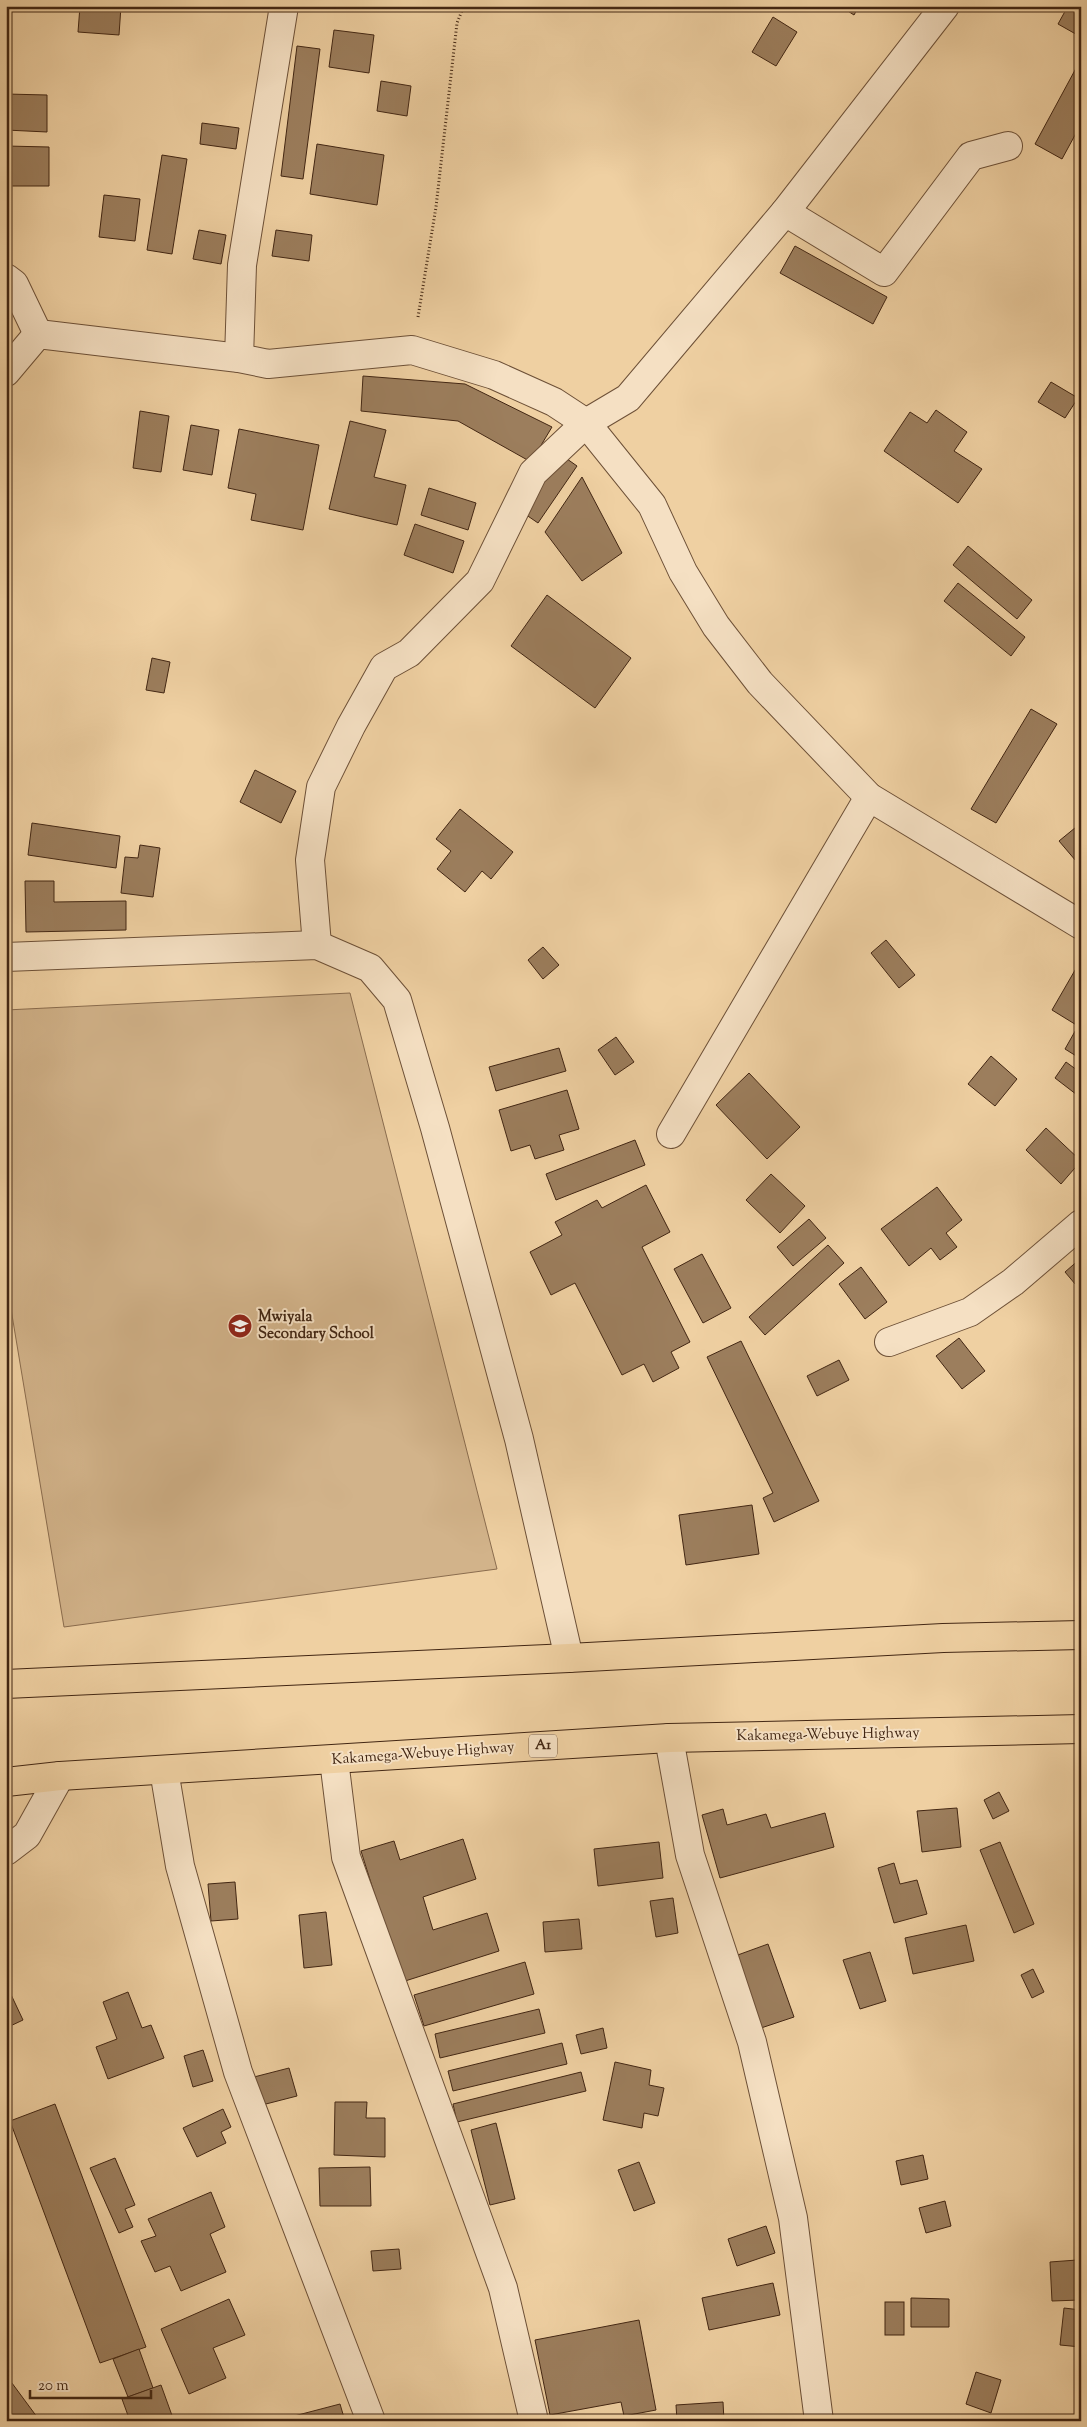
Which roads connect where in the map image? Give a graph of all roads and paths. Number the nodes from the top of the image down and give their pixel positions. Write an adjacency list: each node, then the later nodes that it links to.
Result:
1 (284, 6): 9 (street)
2 (464, 6): 8 (path)
3 (945, 6): 5 (street)
4 (1008, 146): 5 (street)
5 (785, 212): 11 (street)
6 (6, 278): 7 (street)
7 (38, 334): 9 (street); 10 (street)
8 (412, 350): 9 (street); 11 (street)
9 (239, 358)
10 (6, 372)
11 (586, 423): 12 (street); 14 (street)
12 (869, 797): 13 (street); 16 (street)
13 (1081, 925)
14 (317, 945): 15 (street); 20 (street)
15 (6, 957)
16 (671, 1134)
17 (1081, 1224): 18 (street)
18 (889, 1342)
19 (1081, 1635): 20 (highway)
20 (569, 1658): 21 (highway)
21 (6, 1684)
22 (1081, 1729): 23 (highway, Kakamega-Webuye Highway / A1)
23 (669, 1738): 24 (highway, Kakamega-Webuye Highway / A1); 31 (street)
24 (334, 1760): 25 (highway, Kakamega-Webuye Highway / A1); 30 (street)
25 (164, 1770): 26 (highway, Kakamega-Webuye Highway / A1); 29 (street)
26 (60, 1776): 27 (highway, Kakamega-Webuye Highway / A1); 28 (street)
27 (6, 1782)
28 (6, 1851)
29 (371, 2421)
30 (534, 2421)
31 (819, 2421)

